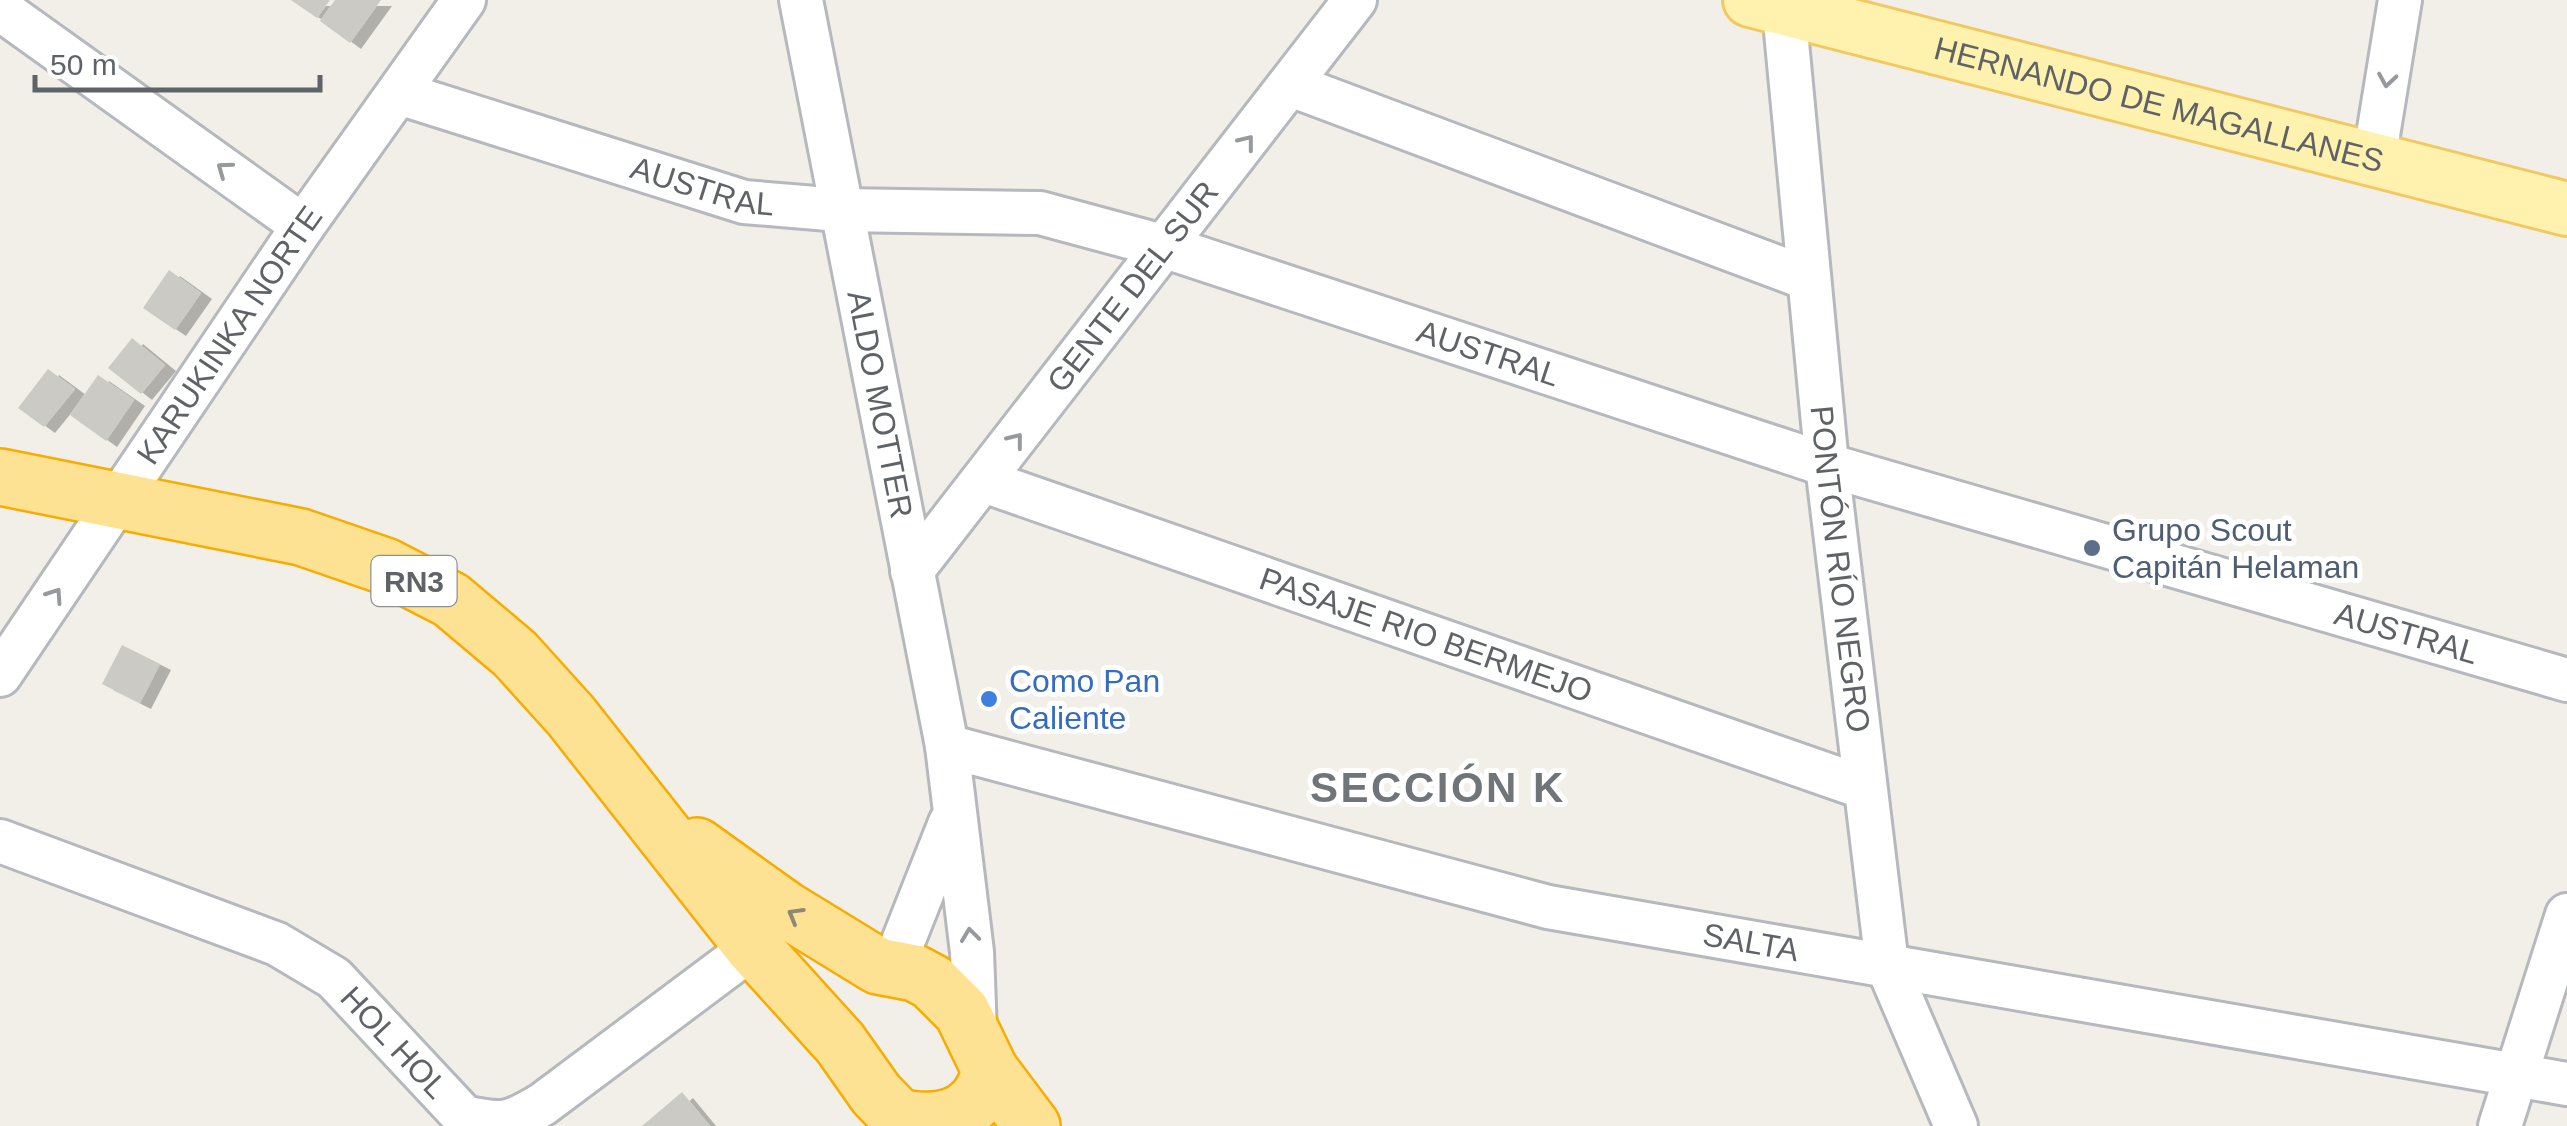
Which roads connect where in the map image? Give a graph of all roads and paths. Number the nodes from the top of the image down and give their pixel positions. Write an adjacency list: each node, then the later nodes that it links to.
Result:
1 (464, 0): 8 (street, KARUKINKA NORTE)
2 (801, 0): 11 (street, ALDO MOTTER)
3 (1355, 0): 7 (street, GENTE DEL SUR)
4 (2400, 0): 9 (street, one-way to 9)
5 (1772, 3): 9 (main road, HERNANDO DE MAGALLANES); 14 (street, PONTÓN RÍO NEGRO)
6 (0, 9): 12 (street, one-way to 6)
7 (1291, 84): 13 (street, GENTE DEL SUR, one-way to 7); 14 (street)
8 (399, 93): 11 (street, AUSTRAL); 12 (street, KARUKINKA NORTE)
9 (2374, 160): 10 (main road, HERNANDO DE MAGALLANES)
10 (2567, 209)
11 (840, 210): 13 (street, AUSTRAL); 19 (street, ALDO MOTTER)
12 (303, 226): 18 (street, KARUKINKA NORTE)
13 (1166, 247): 15 (street, AUSTRAL); 17 (street, GENTE DEL SUR, one-way to 13)
14 (1809, 280): 15 (street, PONTÓN RÍO NEGRO)
15 (1826, 465): 21 (street, AUSTRAL); 23 (street, PONTÓN RÍO NEGRO)
16 (0, 477): 18 (highway, RN3)
17 (984, 481): 19 (street, GENTE DEL SUR); 23 (street, PASAJE RIO BERMEJO)
18 (118, 500): 20 (street, KARUKINKA NORTE, one-way to 18); 24 (highway, RN3)
19 (912, 571): 22 (street, ALDO MOTTER)
20 (0, 675)
21 (2567, 680)
22 (947, 746): 25 (street, ALDO MOTTER); 29 (street, SALTA)
23 (1865, 788): 29 (street, PONTÓN RÍO NEGRO)
24 (633, 794): 28 (highway, RN3); 30 (highway, RN3, one-way to 24)
25 (955, 808): 30 (street, ALDO MOTTER); 33 (street, ALDO MOTTER, one-way to 25)
26 (0, 840): 28 (street, HOL HOL)
27 (2567, 915): 32 (street)
28 (753, 947): 31 (highway, RN3)
29 (1887, 965): 32 (street, SALTA); 37 (street, PONTÓN RÍO NEGRO)
30 (886, 966): 31 (highway); 33 (highway, RN3)
31 (840, 1042): 35 (highway, RN3)
32 (2516, 1073): 34 (street, SALTA); 38 (street)
33 (987, 1080): 35 (highway); 36 (highway, RN3)
34 (2567, 1084)
35 (902, 1122)
36 (1032, 1126)
37 (1956, 1126)
38 (2500, 1126)

